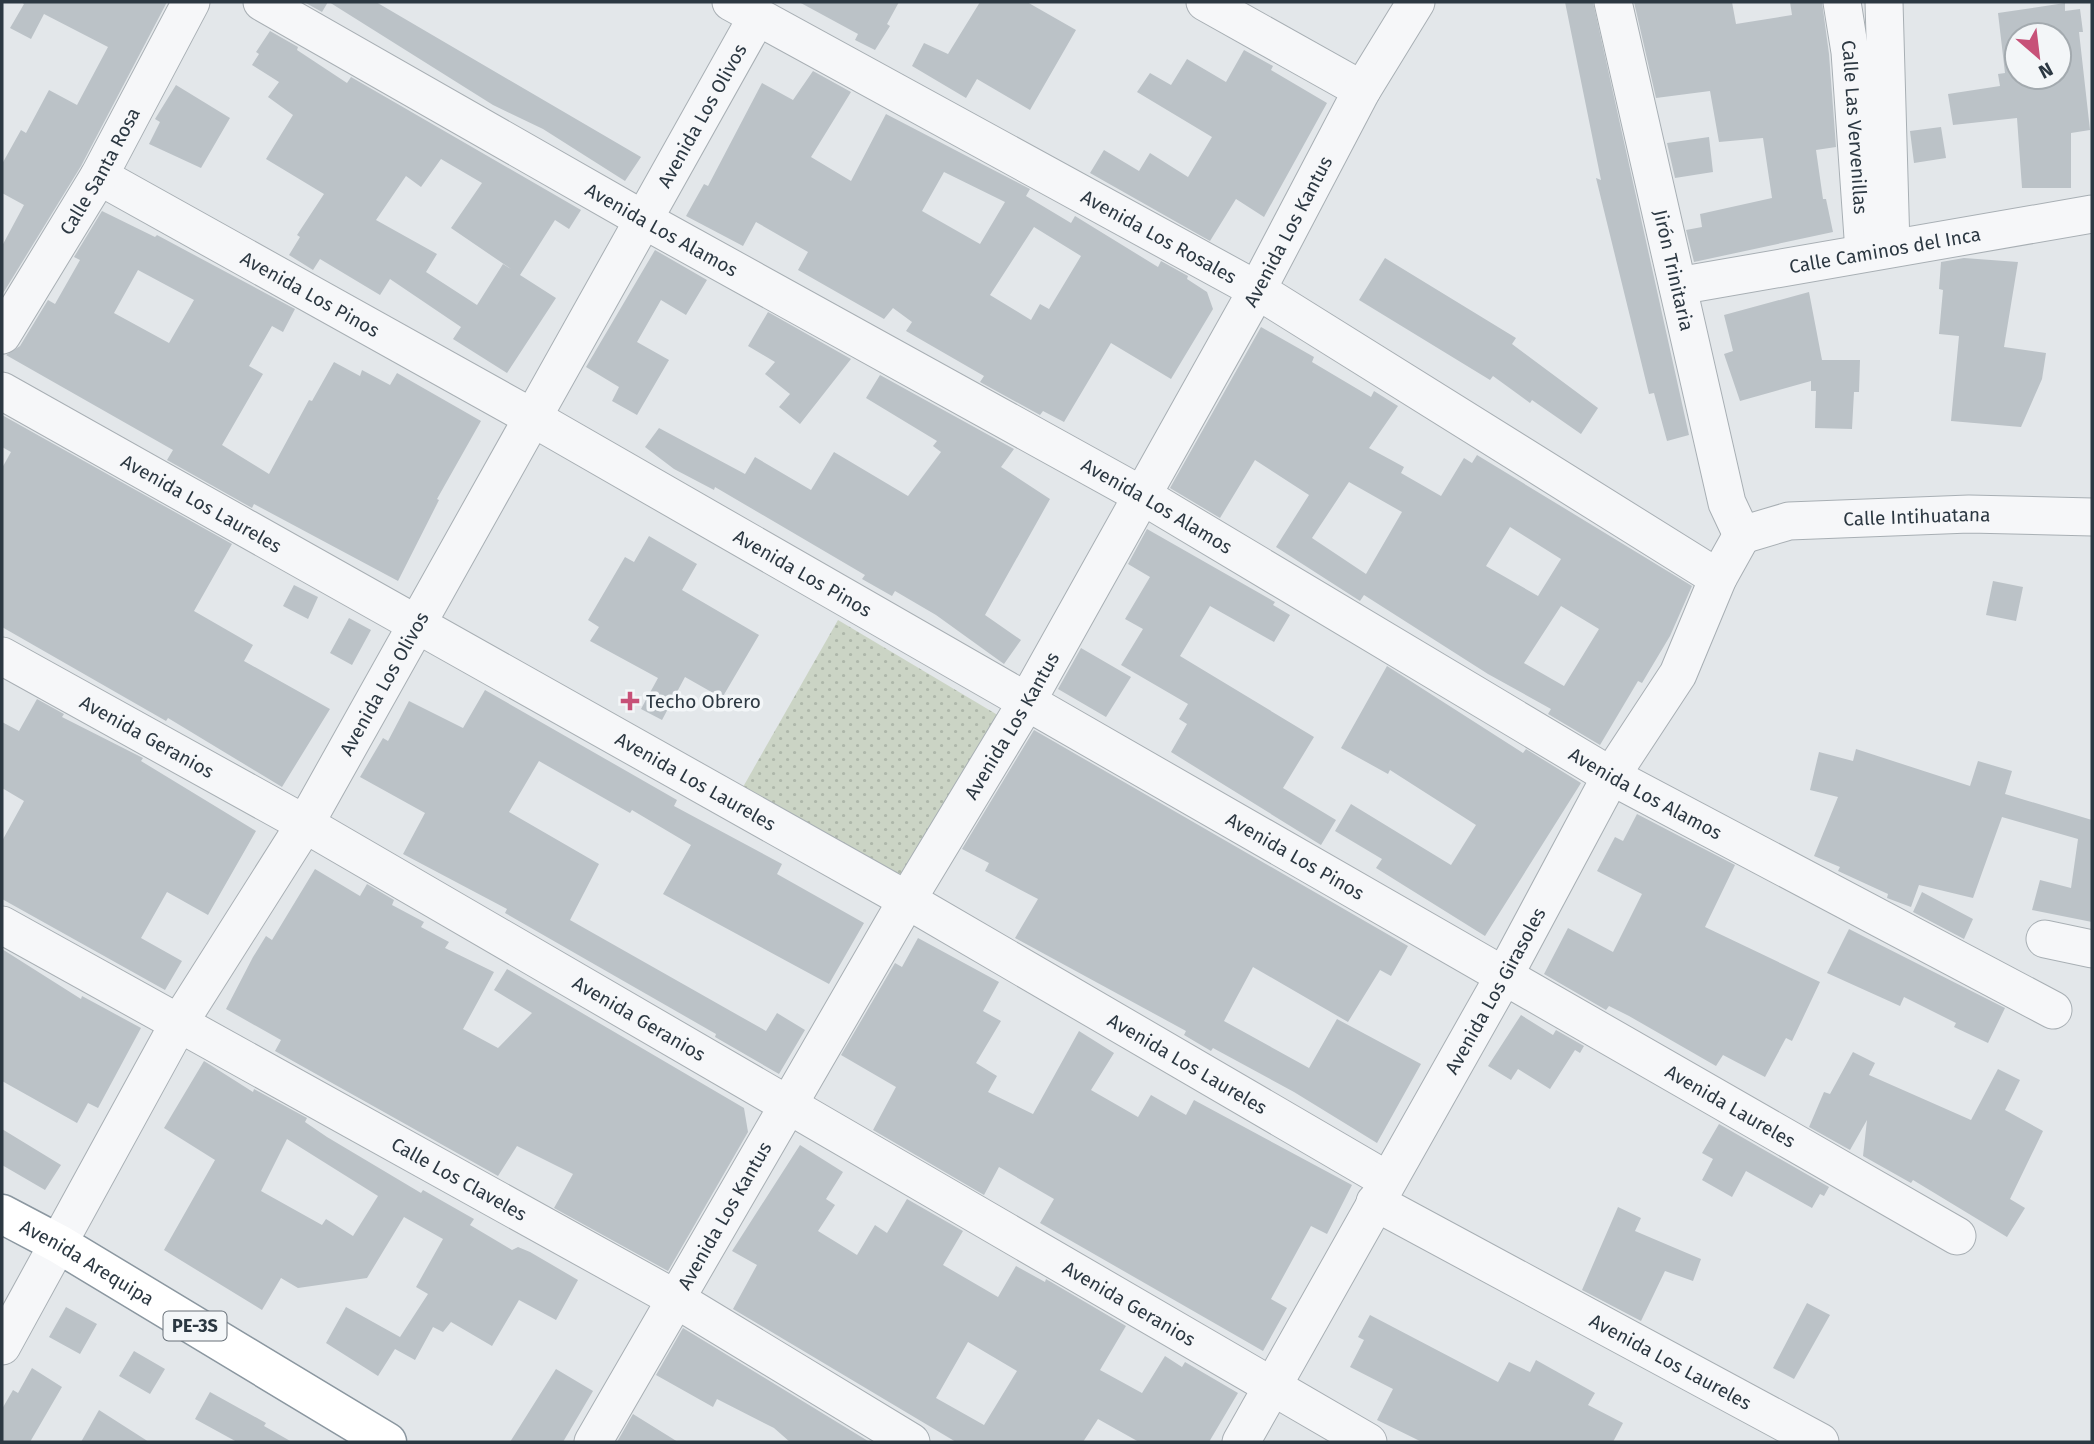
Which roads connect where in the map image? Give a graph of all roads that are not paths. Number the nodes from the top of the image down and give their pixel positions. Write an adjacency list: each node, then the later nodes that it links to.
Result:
1 (191, 2): 10 (street, Calle Santa Rosa)
2 (262, 2): 12 (street, Avenida Los Alamos)
3 (1205, 2): 9 (street)
4 (1416, 2): 9 (street, Avenida Los Kantus)
5 (1613, 2): 14 (street, Jirón Trinitaria)
6 (1842, 2): 13 (street, Calle Las Vervenillas)
7 (1884, 2): 13 (street, Calle Las Vervenillas)
8 (744, 9): 12 (street, Avenida Los Olivos); 15 (street, Avenida Los Rosales)
9 (1362, 90): 15 (street, Avenida Los Kantus)
10 (99, 176): 16 (street, Calle Santa Rosa); 18 (street, Avenida Los Pinos)
11 (2092, 214): 13 (street, Calle Caminos del Inca)
12 (644, 219): 18 (street, Avenida Los Olivos); 19 (street, Avenida Los Alamos)
13 (1877, 250): 14 (street, Calle Caminos del Inca)
14 (1678, 286): 21 (street, Jirón Trinitaria)
15 (1257, 290): 19 (street, Avenida Los Kantus); 22 (street, Avenida Los Rosales)
16 (2, 335)
17 (2, 391): 23 (street, Avenida Los Laureles)
18 (533, 418): 23 (street, Avenida Los Olivos); 25 (street, Avenida Los Pinos)
19 (1143, 496): 25 (street, Avenida Los Kantus); 26 (street, Avenida Los Alamos)
20 (2092, 517): 21 (street, Calle Intihuatana)
21 (1742, 535): 22 (street, Avenida Los Girasoles)
22 (1718, 578): 26 (street, Avenida Los Girasoles)
23 (418, 625): 27 (street, Avenida Los Olivos); 28 (street, Avenida Los Laureles)
24 (2, 656): 27 (street, Avenida Geranios)
25 (1026, 703): 28 (street, Avenida Los Kantus); 32 (street, Avenida Los Pinos)
26 (1611, 776): 32 (street, Avenida Los Girasoles); 33 (street, Avenida Los Alamos)
27 (305, 824): 34 (street, Avenida Los Olivos); 35 (street, Avenida Geranios)
28 (907, 900): 35 (street, Avenida Los Kantus); 36 (street, Avenida Los Laureles)
29 (2, 925): 34 (street, Calle Los Claveles)
30 (2045, 939): 31 (street)
31 (2092, 949)
32 (1504, 976): 36 (street, Avenida Los Girasoles); 38 (street, Avenida Laureles)
33 (2053, 1010)
34 (179, 1023): 39 (street, Avenida Los Olivos); 40 (street, Calle Los Claveles)
35 (786, 1107): 40 (street, Avenida Los Kantus); 42 (street, Avenida Geranios)
36 (1381, 1191): 42 (street, Avenida Los Girasoles); 48 (street, Avenida Los Laureles)
37 (2, 1214): 39 (highway, Avenida Arequipa / PE-3S)
38 (1957, 1236)
39 (59, 1244): 41 (street, Avenida Los Olivos); 44 (highway, Avenida Arequipa / PE-3S)
40 (674, 1298): 45 (street, Avenida Los Kantus); 46 (street, Calle Los Claveles)
41 (2, 1346)
42 (1273, 1386): 43 (street, Avenida Geranios); 47 (street, Avenida Los Girasoles)
43 (1354, 1438)
44 (387, 1442)
45 (593, 1442)
46 (911, 1442)
47 (1241, 1442)
48 (1820, 1442)

